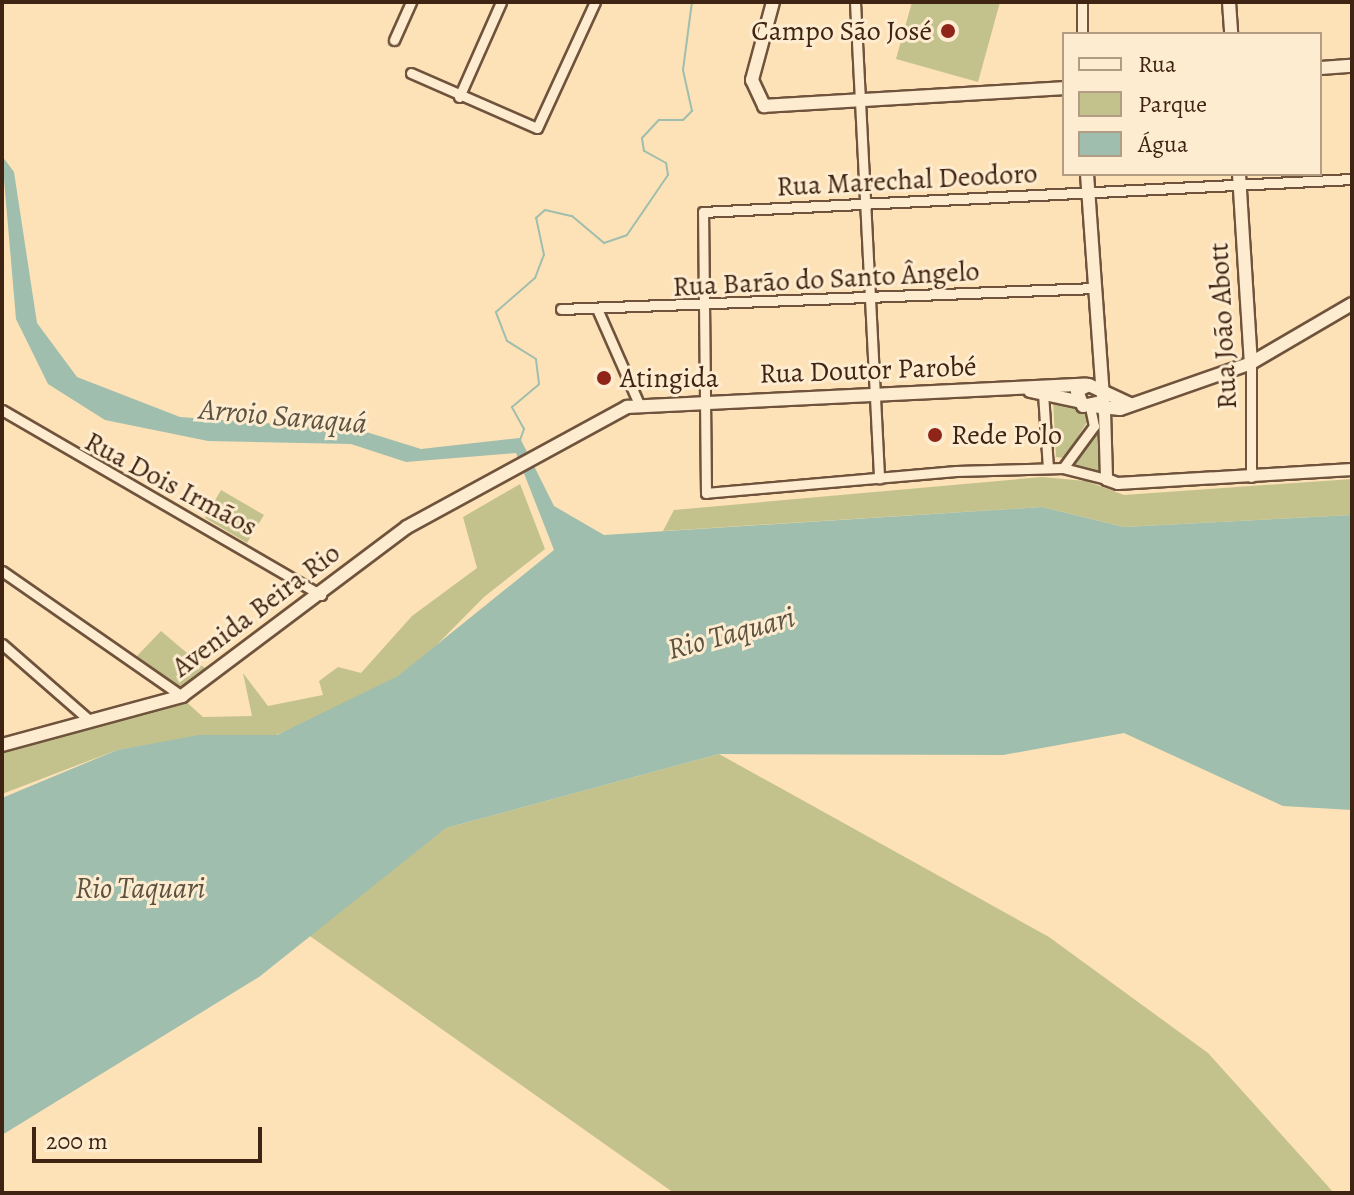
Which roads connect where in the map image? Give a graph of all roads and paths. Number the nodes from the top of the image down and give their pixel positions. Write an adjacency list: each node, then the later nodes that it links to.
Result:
1 (411, 2): 10 (street)
2 (501, 2): 15 (street)
3 (595, 2): 15 (street)
4 (773, 2): 16 (main road)
5 (855, 2): 16 (street)
6 (1082, 2): 8 (street)
7 (1229, 2): 9 (main road)
8 (1082, 32)
9 (1231, 32)
10 (394, 40)
11 (1352, 66): 12 (main road)
12 (1322, 68)
13 (411, 73): 15 (street)
14 (1062, 88): 16 (main road)
15 (459, 97)
16 (860, 104): 21 (street)
17 (1087, 176): 20 (main road)
18 (1239, 179): 19 (street, Rua Marechal Deodoro); 20 (street, Rua Marechal Deodoro); 28 (main road, Rua João Abott)
19 (1352, 179)
20 (1087, 193): 21 (street, Rua Marechal Deodoro); 22 (main road)
21 (865, 203): 23 (street); 25 (street, Rua Marechal Deodoro)
22 (1095, 288): 23 (street, Rua Barão do Santo Ângelo); 29 (main road)
23 (871, 298): 25 (street, Rua Barão do Santo Ângelo); 33 (street)
24 (1352, 304): 28 (main road)
25 (704, 307): 27 (street, Rua Barão do Santo Ângelo); 34 (street)
26 (561, 309): 27 (street, Rua Barão do Santo Ângelo)
27 (598, 311): 35 (street)
28 (1251, 363): 36 (main road); 43 (street, Rua João Abott)
29 (1100, 365): 31 (main road); 31 (main road)
30 (1019, 388): 31 (main road, Rua Doutor Parobé); 32 (main road, Rua Doutor Parobé); 33 (main road, Rua Doutor Parobé)
31 (1094, 390): 36 (main road, Rua Doutor Parobé); 37 (main road); 37 (main road)
32 (1043, 393): 37 (main road, Rua Doutor Parobé); 40 (street)
33 (875, 396): 34 (main road, Rua Doutor Parobé); 44 (street)
34 (706, 400): 35 (main road, Rua Doutor Parobé); 44 (street)
35 (639, 404): 39 (main road, Rua Doutor Parobé)
36 (1130, 404): 37 (main road)
37 (1091, 406): 41 (street); 45 (street)
38 (2, 410): 47 (street, Rua Dois Irmãos)
39 (539, 455): 47 (main road, Avenida Beira Rio)
40 (1048, 468): 41 (street); 44 (street)
41 (1063, 468): 45 (street)
42 (1352, 469): 43 (street)
43 (1251, 477): 45 (street)
44 (879, 478)
45 (1106, 479)
46 (2, 571): 49 (street)
47 (321, 595): 49 (main road, Avenida Beira Rio)
48 (2, 644): 50 (street)
49 (182, 696): 50 (main road, Avenida Beira Rio)
50 (89, 720): 51 (main road, Avenida Beira Rio)
51 (2, 745)

